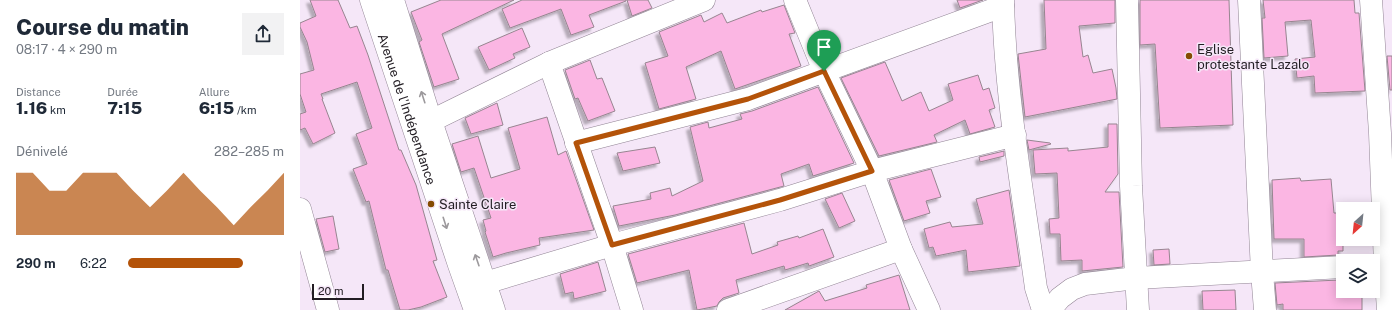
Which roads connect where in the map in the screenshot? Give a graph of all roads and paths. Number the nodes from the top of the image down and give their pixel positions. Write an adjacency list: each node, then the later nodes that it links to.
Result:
1 (371, 0): 25 (street, Avenue de l'Indépendance, one-way to 25)
2 (704, 0): 9 (street)
3 (796, 0): 10 (street)
4 (1127, 0): 21 (street)
5 (1249, 0): 20 (street)
6 (1372, 0): 18 (street)
7 (398, 3): 11 (street, Avenue de l'Indépendance, one-way to 7)
8 (1003, 3): 10 (street); 12 (street)
9 (549, 63): 11 (street); 13 (street)
10 (824, 71): 13 (street); 14 (street)
11 (431, 121): 22 (street, Avenue de l'Indépendance, one-way to 11)
12 (1015, 135): 14 (street); 29 (street)
13 (576, 143): 16 (street)
14 (872, 171): 16 (street); 17 (street)
15 (300, 209): 24 (street)
16 (612, 245): 22 (street); 27 (street)
17 (901, 249): 23 (street); 28 (street)
18 (1383, 265): 33 (street)
19 (1336, 267): 20 (street)
20 (1262, 272): 21 (street); 32 (street)
21 (1136, 278): 30 (street); 31 (street)
22 (485, 283): 26 (street, Avenue de l'Indépendance)
23 (739, 309)
24 (328, 310)
25 (475, 310)
26 (494, 310)
27 (632, 310)
28 (929, 310)
29 (1042, 310)
30 (1050, 310)
31 (1138, 310)
32 (1265, 310)
33 (1388, 310)

